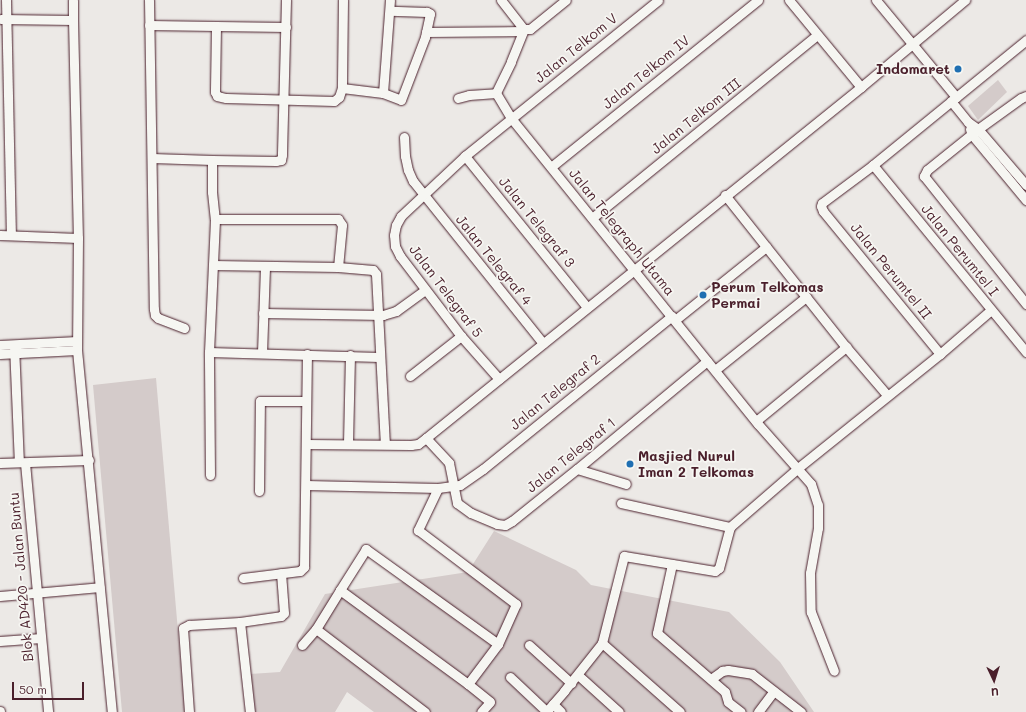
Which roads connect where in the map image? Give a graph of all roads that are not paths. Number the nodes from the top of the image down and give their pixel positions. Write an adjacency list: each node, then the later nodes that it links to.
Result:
1 (6, 0): 15 (street)
2 (73, 0): 16 (street)
3 (149, 0): 17 (street)
4 (286, 0): 19 (street)
5 (343, 0): 26 (street)
6 (390, 0): 14 (street)
7 (501, 0): 20 (street)
8 (566, 0): 20 (street)
9 (658, 0): 33 (street, Jalan Telkom V)
10 (758, 0): 40 (street, Jalan Telkom IV)
11 (789, 0): 22 (street)
12 (876, 0): 24 (street)
13 (963, 1): 24 (street)
14 (390, 11): 21 (street); 28 (street)
15 (3, 19): 16 (street); 48 (street)
16 (73, 20): 49 (street)
17 (149, 25): 18 (street); 37 (street)
18 (216, 26): 19 (street); 31 (street)
19 (286, 27): 31 (street)
20 (523, 30): 21 (street); 27 (street)
21 (426, 32): 28 (street)
22 (818, 35): 25 (street); 45 (street, Jalan Telkom III)
23 (1026, 40): 32 (street)
24 (912, 44): 25 (street); 32 (street)
25 (861, 87): 43 (street)
26 (342, 88): 28 (street); 31 (street)
27 (496, 93): 30 (street); 33 (street, Jalan Telegraph Utama)
28 (383, 94)
29 (1026, 96): 34 (street)
30 (458, 98)
31 (284, 99): 38 (street)
32 (953, 99): 34 (street); 39 (street)
33 (511, 118): 36 (street, Jalan Telegraf 5); 40 (street, Jalan Telegraph Utama)
34 (975, 132): 41 (street); 44 (street); 57 (street)
35 (404, 137): 42 (street, Jalan Telegraf 4)
36 (465, 156): 42 (street, Jalan Telegraf 5); 58 (street, Jalan Telegraf 3)
37 (152, 158): 38 (street); 63 (street)
38 (212, 160): 46 (street)
39 (873, 165): 59 (street, Jalan Perumtel I); 75 (street, Jalan Perumtel II)
40 (551, 167): 45 (street, Jalan Telegraph Utama)
41 (1026, 185)
42 (423, 195): 55 (street, Jalan Telegraf 5); 65 (street, Jalan Telegraf 4)
43 (725, 196): 50 (street); 54 (street)
44 (1026, 200)
45 (592, 218): 54 (street, Jalan Telegraph Utama)
46 (215, 219): 51 (street); 53 (street)
47 (0, 235): 48 (street)
48 (11, 235): 49 (street)
49 (78, 238): 67 (street)
50 (766, 247): 56 (street); 62 (street, Jalan Telegraf 2)
51 (213, 266): 52 (street); 70 (street)
52 (266, 267): 53 (street); 60 (street)
53 (338, 267): 61 (street)
54 (634, 269): 58 (street); 62 (street, Jalan Telegraph Utama)
55 (425, 290): 61 (street); 64 (street, Jalan Telegraf 5)
56 (806, 297): 68 (street); 79 (street)
57 (1026, 304)
58 (587, 307): 65 (street)
59 (991, 310): 71 (street, Jalan Perumtel I); 75 (street)
60 (263, 313): 61 (street); 72 (street)
61 (377, 315): 77 (street)
62 (674, 318): 78 (street, Jalan Telegraph Utama); 97 (street, Jalan Telegraf 2)
63 (184, 328)
64 (461, 336): 80 (street); 81 (street, Jalan Telegraf 5)
65 (543, 344): 81 (street)
66 (0, 345): 69 (street)
67 (77, 346): 69 (street); 89 (street)
68 (846, 347): 82 (street); 84 (street)
69 (14, 349): 73 (street); 91 (street, Blok AD420 - Jalan Buntu)
70 (209, 352): 72 (street); 94 (street)
71 (1026, 352)
72 (262, 353): 74 (street)
73 (0, 354)
74 (307, 354): 76 (street); 83 (street)
75 (940, 354): 82 (street)
76 (350, 355): 77 (street); 86 (street)
77 (379, 357): 88 (street)
78 (708, 362): 79 (street, Jalan Telegraph Utama); 93 (street, Jalan Telegraf 1)
79 (715, 370): 84 (street, Jalan Telegraph Utama)
80 (410, 376)
81 (499, 379): 85 (street)
82 (887, 395): 92 (street)
83 (306, 401): 87 (street); 99 (street)
84 (756, 421): 92 (street, Jalan Telegraph Utama)
85 (426, 438): 88 (street); 97 (street)
86 (348, 443): 87 (street); 88 (street)
87 (306, 444): 96 (street)
88 (385, 444)
89 (88, 460): 91 (street); 105 (street)
90 (0, 463): 91 (street)
91 (19, 463): 107 (street, Blok AD420 - Jalan Buntu)
92 (798, 468): 101 (street); 117 (street, Jalan Telegraph Utama)
93 (576, 469): 95 (street); 97 (street, Jalan Telegraf 1)
94 (210, 475)
95 (626, 484)
96 (306, 485): 98 (street, Jalan Telegraf 2); 103 (street)
97 (454, 486): 98 (street, Jalan Telegraf 2)
98 (438, 488): 114 (street)
99 (259, 490)
100 (621, 503): 101 (street)
101 (730, 527): 102 (street)
102 (672, 564): 113 (street); 120 (street)
103 (281, 573): 104 (street); 109 (street)
104 (243, 578)
105 (100, 587): 107 (street); 126 (street)
106 (340, 590): 110 (street); 114 (street); 122 (street)
107 (37, 592): 108 (street); 111 (street, Blok AD420 - Jalan Buntu)
108 (0, 596)
109 (240, 622): 127 (street); 128 (street)
110 (316, 629): 116 (street); 129 (street)
111 (41, 638): 112 (street); 125 (street, Blok AD420 - Jalan Buntu)
112 (0, 641)
113 (602, 643): 118 (street); 133 (street)
114 (498, 644): 122 (street)
115 (529, 644): 121 (street)
116 (302, 645)
117 (834, 671)
118 (578, 675): 121 (street); 132 (street)
119 (510, 677): 124 (street)
120 (711, 679): 123 (street); 134 (street)
121 (571, 683): 124 (street)
122 (468, 684): 130 (street)
123 (774, 691): 135 (street); 136 (street)
124 (548, 709): 131 (street)
125 (48, 712)
126 (112, 712)
127 (190, 712)
128 (250, 712)
129 (425, 712)
130 (481, 712)
131 (561, 712)
132 (618, 712)
133 (680, 712)
134 (741, 712)
135 (758, 712)
136 (801, 712)

